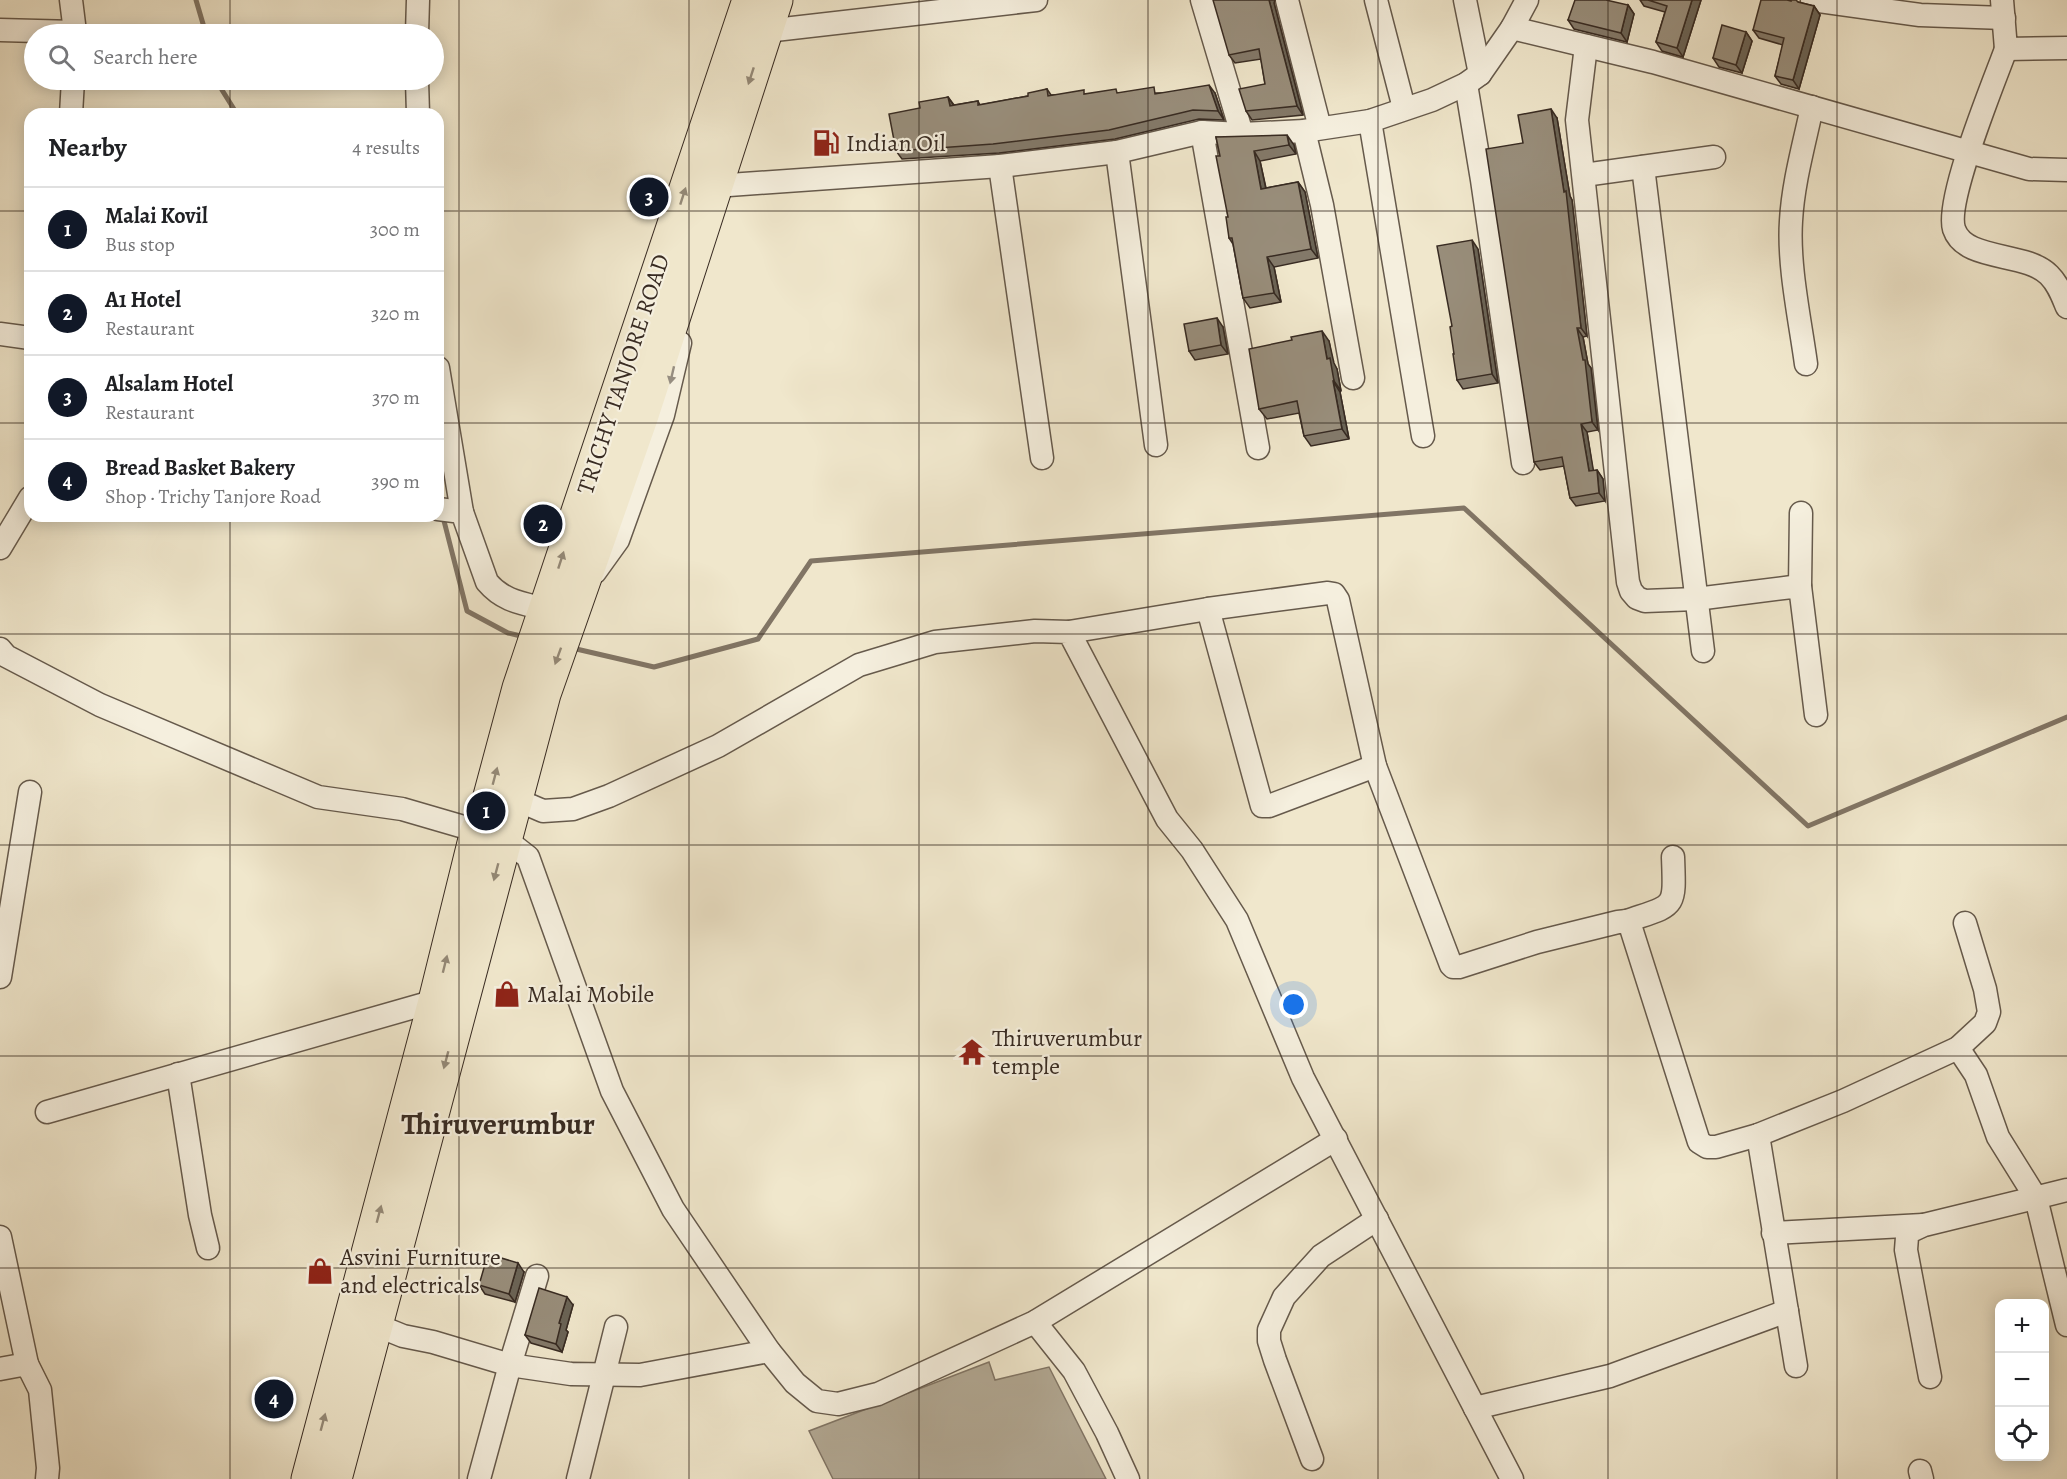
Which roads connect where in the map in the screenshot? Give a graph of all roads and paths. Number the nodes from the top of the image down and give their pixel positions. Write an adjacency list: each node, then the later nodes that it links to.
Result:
1 (72, 0): 14 (street)
2 (418, 0): 15 (street)
3 (749, 0): 60 (highway, TRICHY TANJORE ROAD, one-way to 3)
4 (776, 0): 19 (highway, TRICHY TANJORE ROAD)
5 (1036, 0): 19 (street)
6 (1202, 0): 33 (street)
7 (1287, 0): 31 (street)
8 (1376, 0): 29 (street)
9 (1465, 0): 23 (street)
10 (1527, 0): 16 (street)
11 (1816, 0): 12 (street)
12 (1921, 8): 13 (street)
13 (2003, 9): 22 (street)
14 (74, 24)
15 (417, 24)
16 (1512, 28): 20 (street); 23 (street)
17 (0, 30): 18 (street)
18 (24, 31)
19 (766, 31): 41 (highway, TRICHY TANJORE ROAD, one-way to 41)
20 (1586, 46): 26 (street); 40 (street)
21 (2067, 48): 22 (street)
22 (2006, 49): 35 (street)
23 (1473, 79): 29 (street); 52 (street)
24 (72, 90): 27 (street)
25 (417, 90): 28 (street)
26 (1812, 107): 35 (street); 45 (street)
27 (71, 108)
28 (418, 108)
29 (1404, 108): 30 (street)
30 (1370, 121): 31 (street); 47 (street)
31 (1312, 130): 33 (street); 46 (street)
32 (1202, 132): 33 (street); 34 (street); 50 (street)
33 (1242, 134)
34 (1117, 152): 37 (street); 49 (street)
35 (1968, 152): 39 (street); 42 (street)
36 (1714, 157): 38 (street)
37 (1000, 166): 41 (street); 51 (street)
38 (1643, 167): 40 (street); 58 (street)
39 (2067, 170)
40 (1584, 176): 58 (street)
41 (715, 186): 60 (highway, TRICHY TANJORE ROAD, one-way to 60)
42 (2067, 307)
43 (0, 334): 44 (street)
44 (24, 337)
45 (1806, 364)
46 (1353, 378)
47 (1423, 436)
48 (444, 440): 54 (street)
49 (1156, 445)
50 (1258, 448)
51 (1042, 458)
52 (1522, 464)
53 (24, 508): 56 (street)
54 (450, 511): 60 (street)
55 (1801, 513): 57 (street)
56 (0, 548)
57 (1800, 586): 58 (street); 65 (street)
58 (1696, 599): 63 (street)
59 (1208, 609): 61 (street); 66 (street); 66 (street)
60 (559, 610): 64 (highway, TRICHY TANJORE ROAD)
61 (1069, 632): 68 (street); 80 (street)
62 (0, 649): 69 (street)
63 (1703, 651)
64 (531, 691): 68 (highway, TRICHY TANJORE ROAD); 69 (highway, TRICHY TANJORE ROAD, one-way to 64)
65 (1816, 715)
66 (1375, 766): 72 (street)
67 (30, 792): 71 (street)
68 (515, 799): 69 (highway, TRICHY TANJORE ROAD)
69 (491, 835): 75 (highway, TRICHY TANJORE ROAD, one-way to 69); 91 (highway, TRICHY TANJORE ROAD, one-way to 91); 94 (street)
70 (1673, 857): 72 (street)
71 (9, 862): 74 (street)
72 (1627, 921): 79 (street)
73 (1965, 923): 76 (street)
74 (0, 971)
75 (435, 1001): 77 (street); 104 (highway, TRICHY TANJORE ROAD, one-way to 75)
76 (1958, 1048): 79 (street); 82 (street)
77 (178, 1074): 78 (street); 87 (street)
78 (47, 1112)
79 (1758, 1135): 85 (street)
80 (1336, 1140): 83 (street); 90 (street)
81 (2067, 1190): 82 (street)
82 (2036, 1198): 84 (street); 92 (street)
83 (1377, 1219): 101 (street); 102 (street)
84 (1924, 1225): 85 (street); 100 (street)
85 (1773, 1233): 89 (street)
86 (0, 1237): 95 (street)
87 (208, 1248)
88 (537, 1276): 96 (street)
89 (1787, 1311): 97 (street); 101 (street)
90 (1035, 1322): 94 (street); 108 (street)
91 (376, 1324): 96 (street); 105 (highway, TRICHY TANJORE ROAD)
92 (2067, 1325)
93 (616, 1327): 99 (street)
94 (768, 1351): 99 (street)
95 (27, 1364): 98 (street); 103 (street)
96 (510, 1365): 99 (street); 106 (street)
97 (1796, 1366)
98 (0, 1369)
99 (605, 1376): 107 (street)
100 (1930, 1377)
101 (1475, 1408): 109 (street)
102 (1312, 1459)
103 (47, 1479)
104 (308, 1479)
105 (335, 1479)
106 (479, 1479)
107 (578, 1479)
108 (1128, 1479)
109 (1512, 1479)

